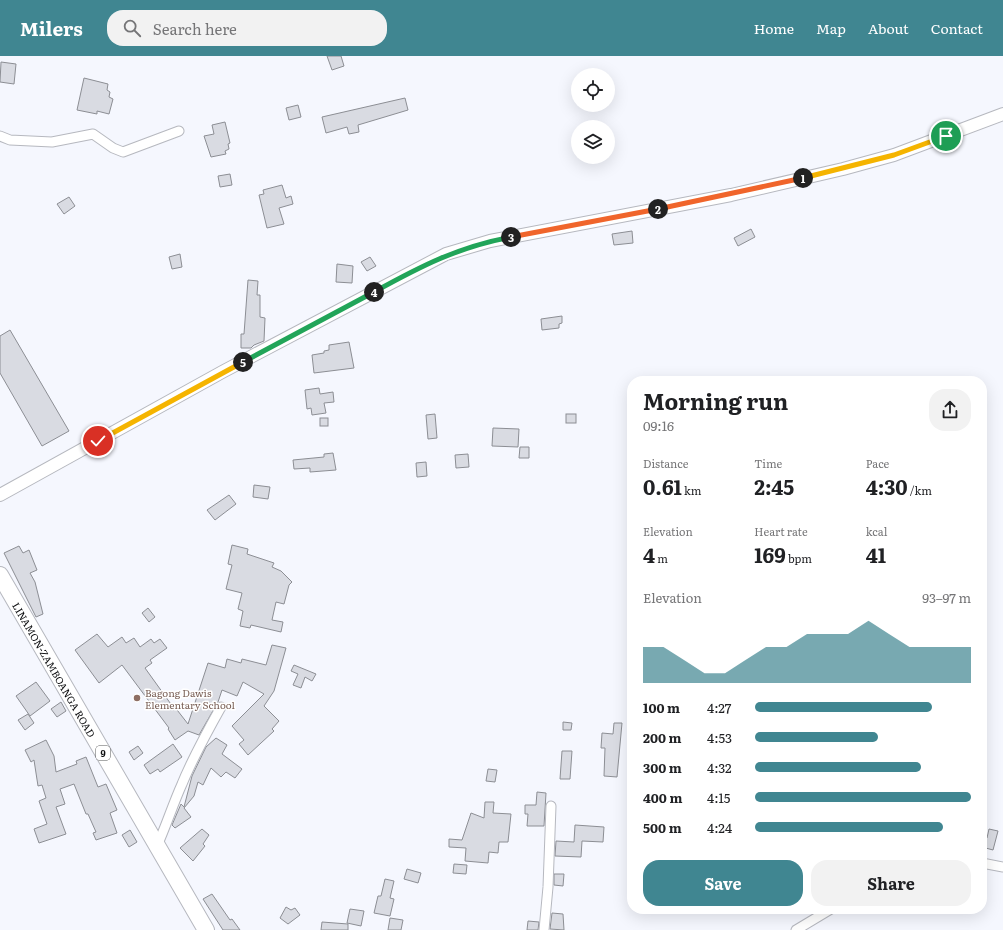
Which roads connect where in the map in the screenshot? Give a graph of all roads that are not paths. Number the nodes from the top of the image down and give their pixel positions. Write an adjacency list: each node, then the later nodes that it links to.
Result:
1 (1003, 114): 4 (street)
2 (179, 131): 3 (street)
3 (0, 136)
4 (0, 495)
5 (0, 575): 8 (highway, LINAMON-ZAMBOANGA ROAD / 9)
6 (221, 707): 8 (street)
7 (551, 806): 13 (street)
8 (157, 846): 12 (highway, LINAMON-ZAMBOANGA ROAD / 9)
9 (987, 864): 10 (street)
10 (1003, 867)
11 (823, 914): 14 (street)
12 (206, 930)
13 (544, 930)
14 (796, 930)

